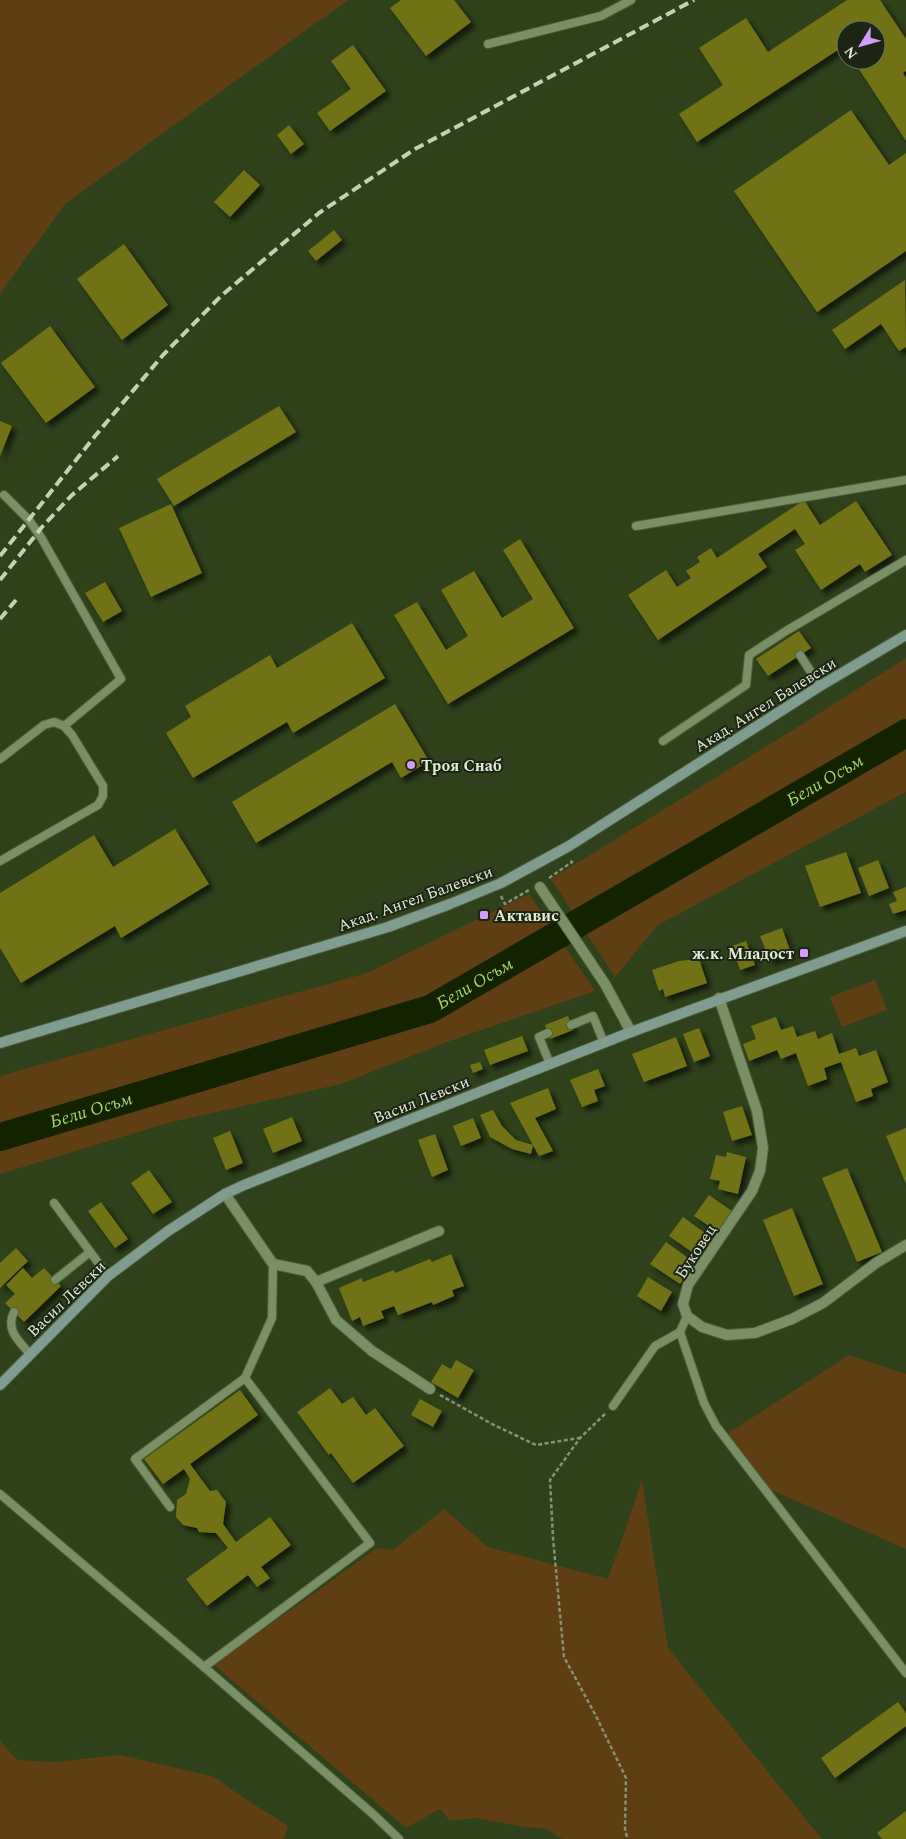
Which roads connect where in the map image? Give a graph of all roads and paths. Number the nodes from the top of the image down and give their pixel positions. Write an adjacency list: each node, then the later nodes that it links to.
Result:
1 (631, 0): 2 (lane)
2 (488, 44)
3 (906, 480): 5 (lane)
4 (4, 495): 10 (lane)
5 (636, 526)
6 (906, 560): 11 (lane)
7 (906, 635): 9 (main road, Акад. Ангел Балевски)
8 (800, 655): 9 (lane)
9 (820, 686): 24 (main road, Акад. Ангел Балевски)
10 (64, 726): 12 (lane); 13 (lane)
11 (663, 741)
12 (0, 759)
13 (0, 861)
14 (572, 862): 15 (path)
15 (550, 877)
16 (540, 887): 22 (street)
17 (528, 891): 18 (path)
18 (505, 904)
19 (906, 931): 20 (main road, Васил Левски)
20 (719, 998): 22 (main road, Васил Левски); 37 (street, Буковец)
21 (571, 1024): 25 (lane)
22 (630, 1032): 25 (main road, Васил Левски)
23 (548, 1033): 26 (lane)
24 (0, 1042)
25 (604, 1043): 26 (main road, Васил Левски)
26 (550, 1064): 27 (main road, Васил Левски)
27 (225, 1194): 32 (street); 33 (main road, Васил Левски)
28 (54, 1202): 31 (lane)
29 (439, 1231): 35 (street)
30 (906, 1245): 37 (street)
31 (90, 1252): 33 (lane); 34 (lane)
32 (272, 1264): 35 (street); 40 (lane)
33 (108, 1276): 39 (main road, Васил Левски)
34 (55, 1280)
35 (316, 1282): 42 (street)
36 (14, 1312): 39 (lane)
37 (687, 1316): 38 (lane)
38 (680, 1332): 43 (lane); 48 (lane)
39 (30, 1354): 41 (main road, Васил Левски)
40 (245, 1378): 46 (lane); 47 (lane)
41 (0, 1385)
42 (430, 1389): 44 (path)
43 (613, 1406): 44 (path)
44 (580, 1438): 50 (path)
45 (0, 1494): 47 (lane)
46 (170, 1507)
47 (204, 1667): 49 (lane)
48 (906, 1673)
49 (399, 1839)
50 (628, 1839)

